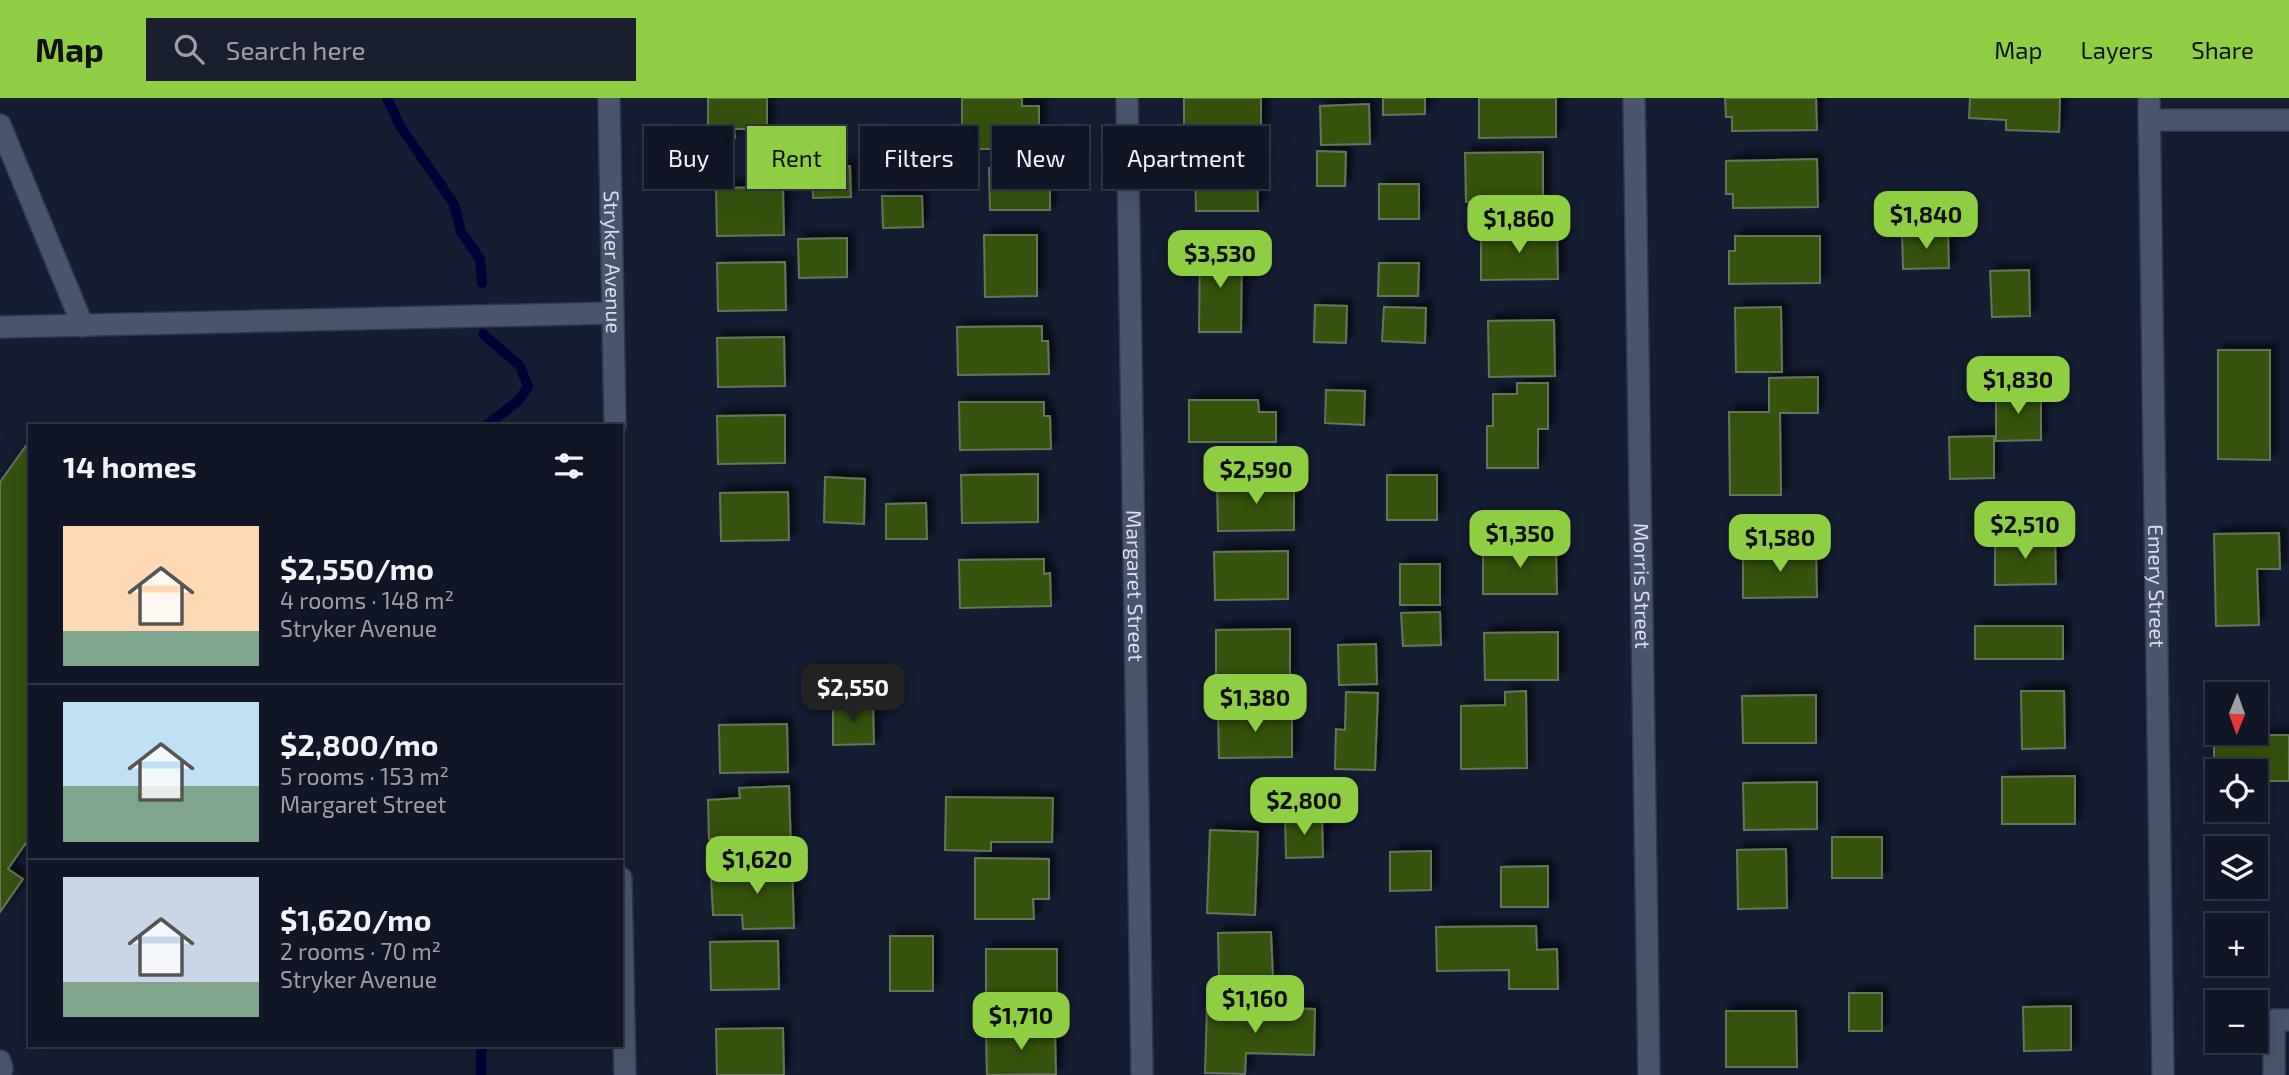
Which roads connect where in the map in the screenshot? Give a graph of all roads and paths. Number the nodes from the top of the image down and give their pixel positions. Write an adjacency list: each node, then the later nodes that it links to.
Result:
1 (609, 98): 8 (street, Stryker Avenue)
2 (1127, 98): 17 (street, Margaret Street)
3 (1634, 98): 18 (street, Morris Street)
4 (2149, 98): 5 (street, Emery Street)
5 (2149, 120): 6 (street); 19 (street, Emery Street)
6 (2289, 120)
7 (0, 125): 9 (street)
8 (613, 313): 9 (street); 11 (street, Stryker Avenue)
9 (83, 326): 10 (street)
10 (0, 327)
11 (615, 424)
12 (623, 976): 16 (street)
13 (2281, 1020): 20 (street)
14 (0, 1061): 15 (street)
15 (0, 1075)
16 (625, 1075)
17 (1143, 1075)
18 (1649, 1075)
19 (2163, 1075)
20 (2274, 1075)

